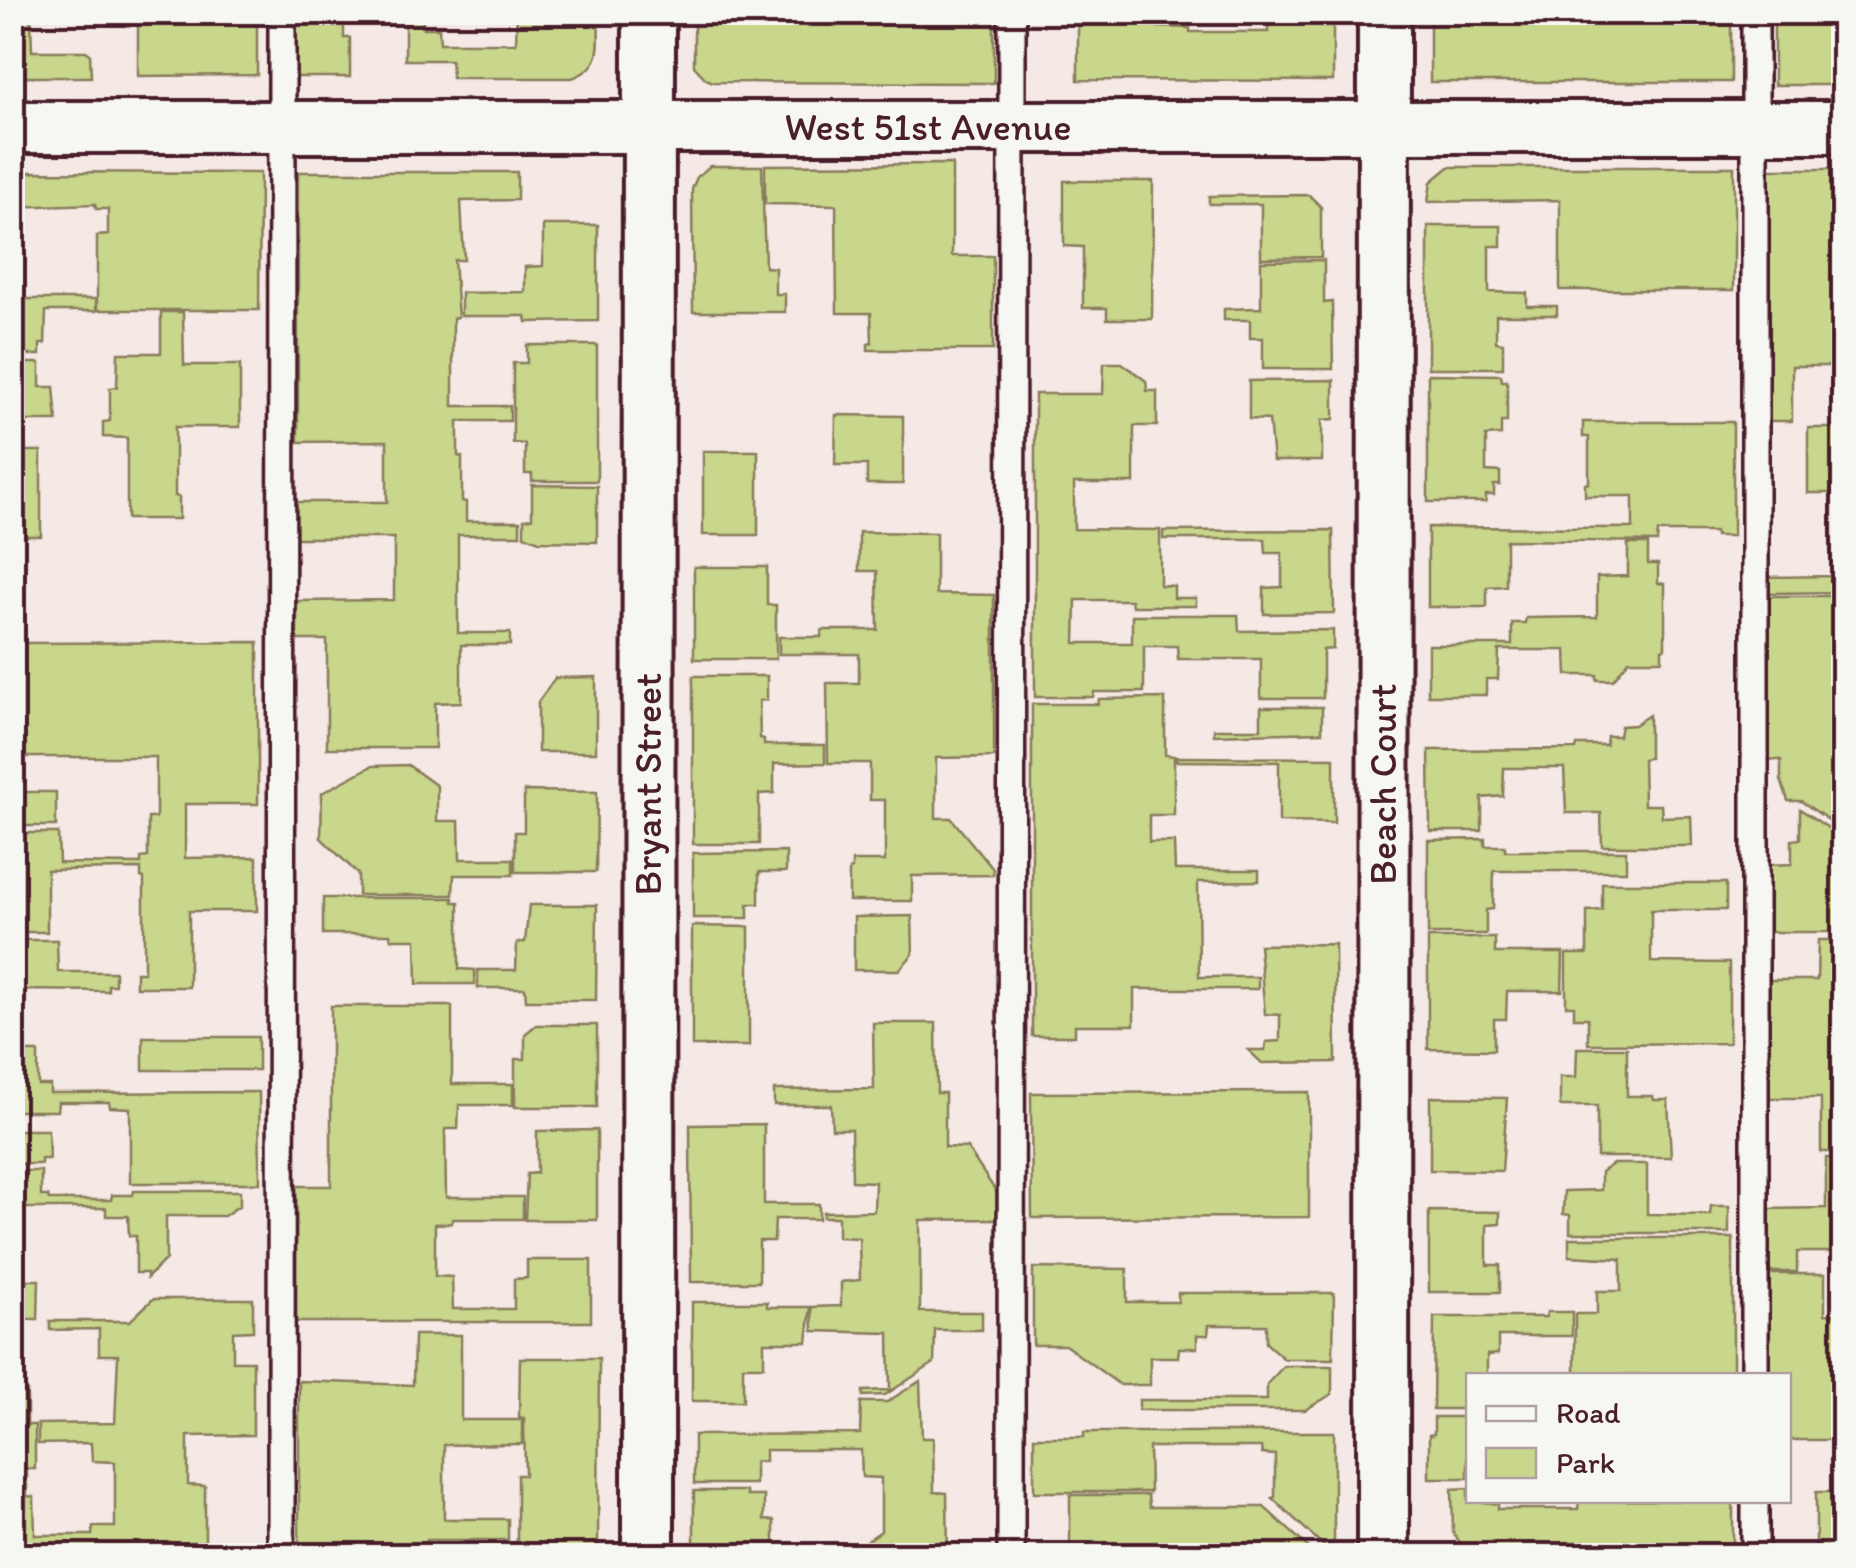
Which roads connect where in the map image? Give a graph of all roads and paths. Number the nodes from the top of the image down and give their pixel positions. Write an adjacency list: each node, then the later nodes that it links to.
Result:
1 (282, 12): 7 (lane)
2 (649, 12): 8 (street, Bryant Street)
3 (1012, 12): 9 (lane)
4 (1384, 12): 10 (street, Beach Court)
5 (1756, 12): 11 (lane)
6 (12, 127): 7 (street, West 51st Avenue)
7 (282, 127): 8 (street, West 51st Avenue); 15 (lane)
8 (649, 127): 9 (street, West 51st Avenue); 16 (street, Bryant Street)
9 (1012, 127): 10 (street, West 51st Avenue); 17 (lane)
10 (1384, 127): 11 (street, West 51st Avenue); 18 (street, Beach Court)
11 (1756, 127): 12 (street, West 51st Avenue); 13 (lane)
12 (1844, 127)
13 (1756, 1373)
14 (1756, 1503): 19 (lane)
15 (281, 1556)
16 (648, 1556)
17 (1011, 1556)
18 (1383, 1556)
19 (1756, 1556)

